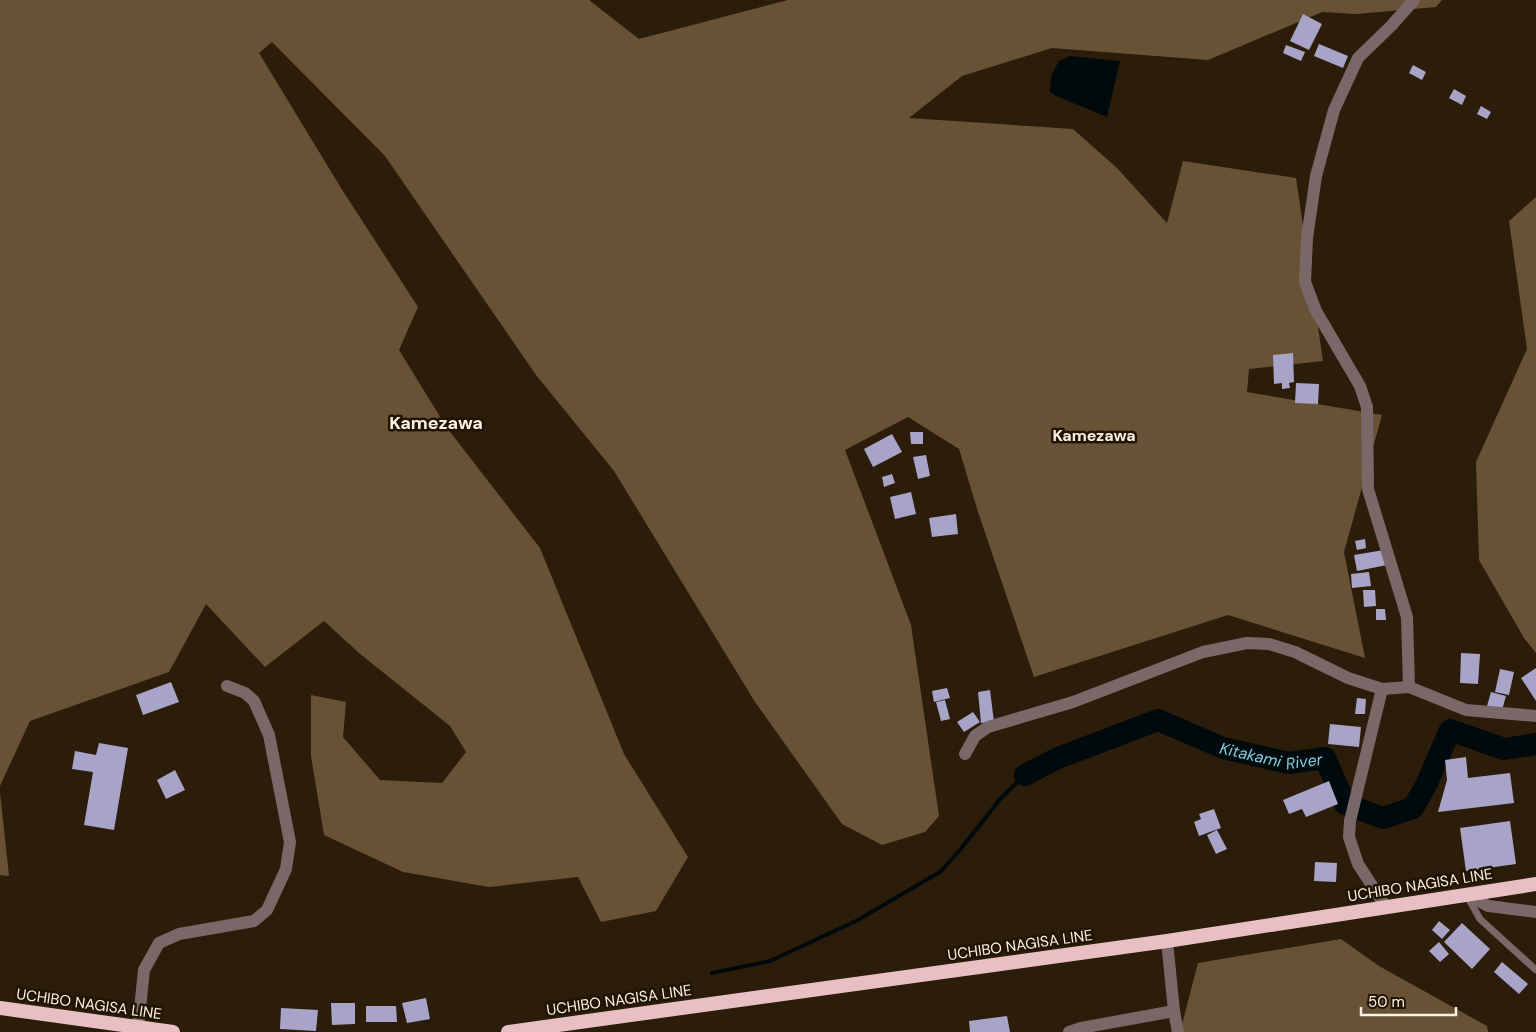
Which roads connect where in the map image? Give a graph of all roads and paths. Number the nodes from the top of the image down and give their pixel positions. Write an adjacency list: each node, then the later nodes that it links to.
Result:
1 (1414, 0): 3 (street)
2 (227, 686): 15 (street)
3 (1409, 687): 4 (street); 5 (street)
4 (1382, 689): 6 (street); 9 (street)
5 (1536, 716)
6 (965, 754)
7 (1536, 884): 8 (highway, UCHIBO NAGISA LINE)
8 (1466, 894): 9 (highway, UCHIBO NAGISA LINE); 10 (street); 12 (lane)
9 (1386, 906): 11 (highway, UCHIBO NAGISA LINE)
10 (1536, 912)
11 (1167, 941): 14 (street); 17 (highway, UCHIBO NAGISA LINE)
12 (1536, 970)
13 (0, 1008): 15 (highway, UCHIBO NAGISA LINE)
14 (1174, 1012): 18 (street); 19 (street)
15 (138, 1028): 16 (highway, UCHIBO NAGISA LINE)
16 (173, 1032)
17 (508, 1032)
18 (1069, 1032)
19 (1178, 1032)

